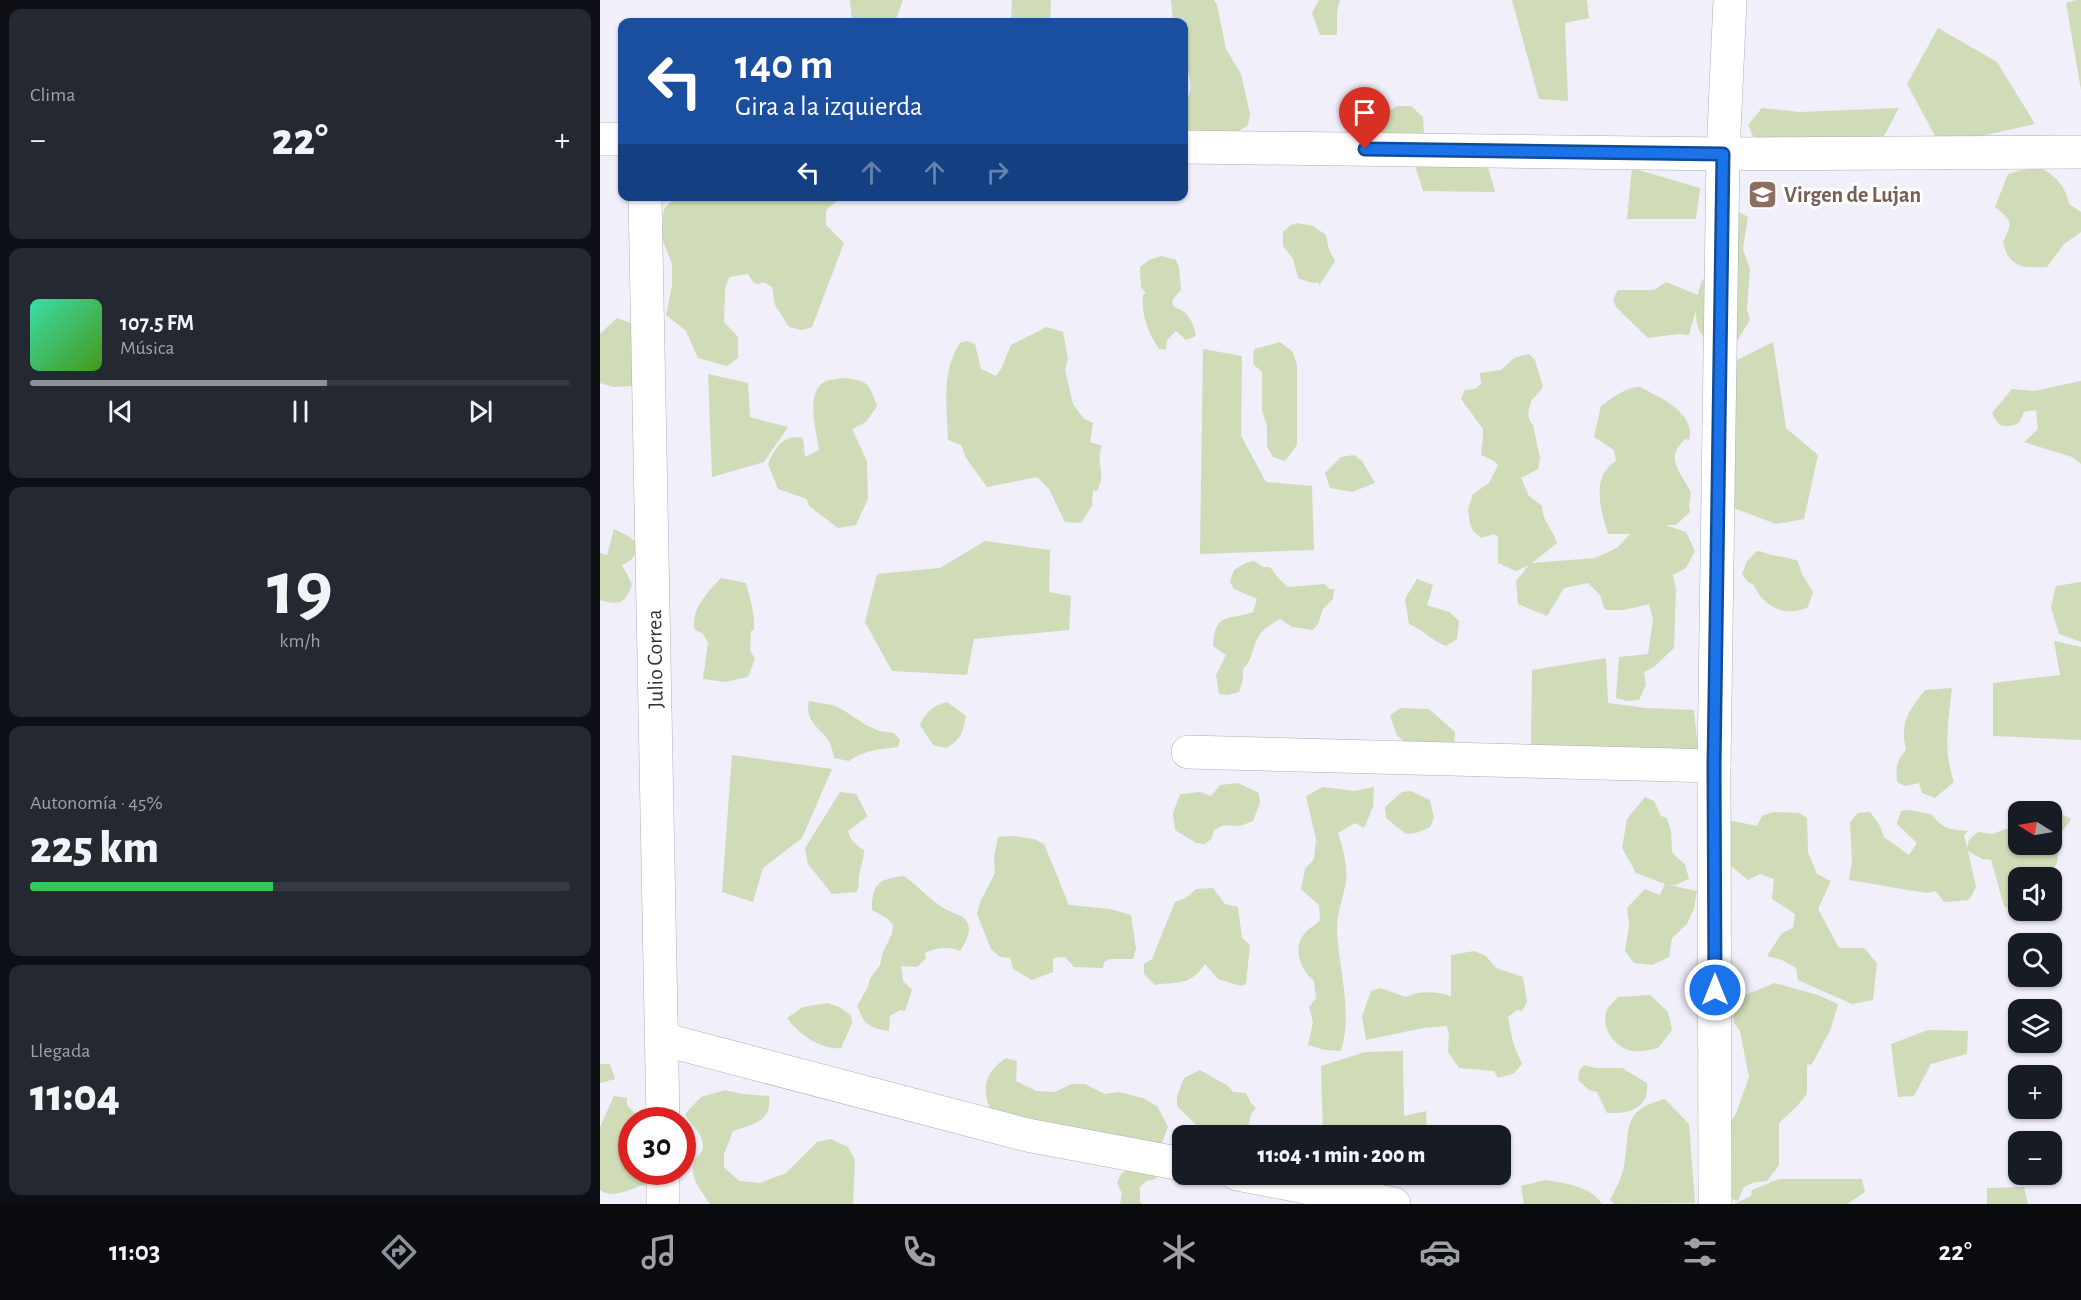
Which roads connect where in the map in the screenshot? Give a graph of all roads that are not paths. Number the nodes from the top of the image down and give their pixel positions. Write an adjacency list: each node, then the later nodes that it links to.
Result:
1 (1730, 0): 6 (street)
2 (600, 139): 3 (street)
3 (618, 139)
4 (1188, 147): 6 (street)
5 (2081, 152): 6 (street)
6 (1723, 154): 9 (street)
7 (645, 201): 10 (street, Julio Correa)
8 (1188, 752): 9 (street)
9 (1714, 766): 17 (street)
10 (662, 1040): 11 (street, Julio Correa); 12 (street)
11 (663, 1107)
12 (1172, 1162)
13 (663, 1185): 15 (street)
14 (1295, 1185): 16 (street)
15 (663, 1204)
16 (1394, 1204)
17 (1715, 1204)

